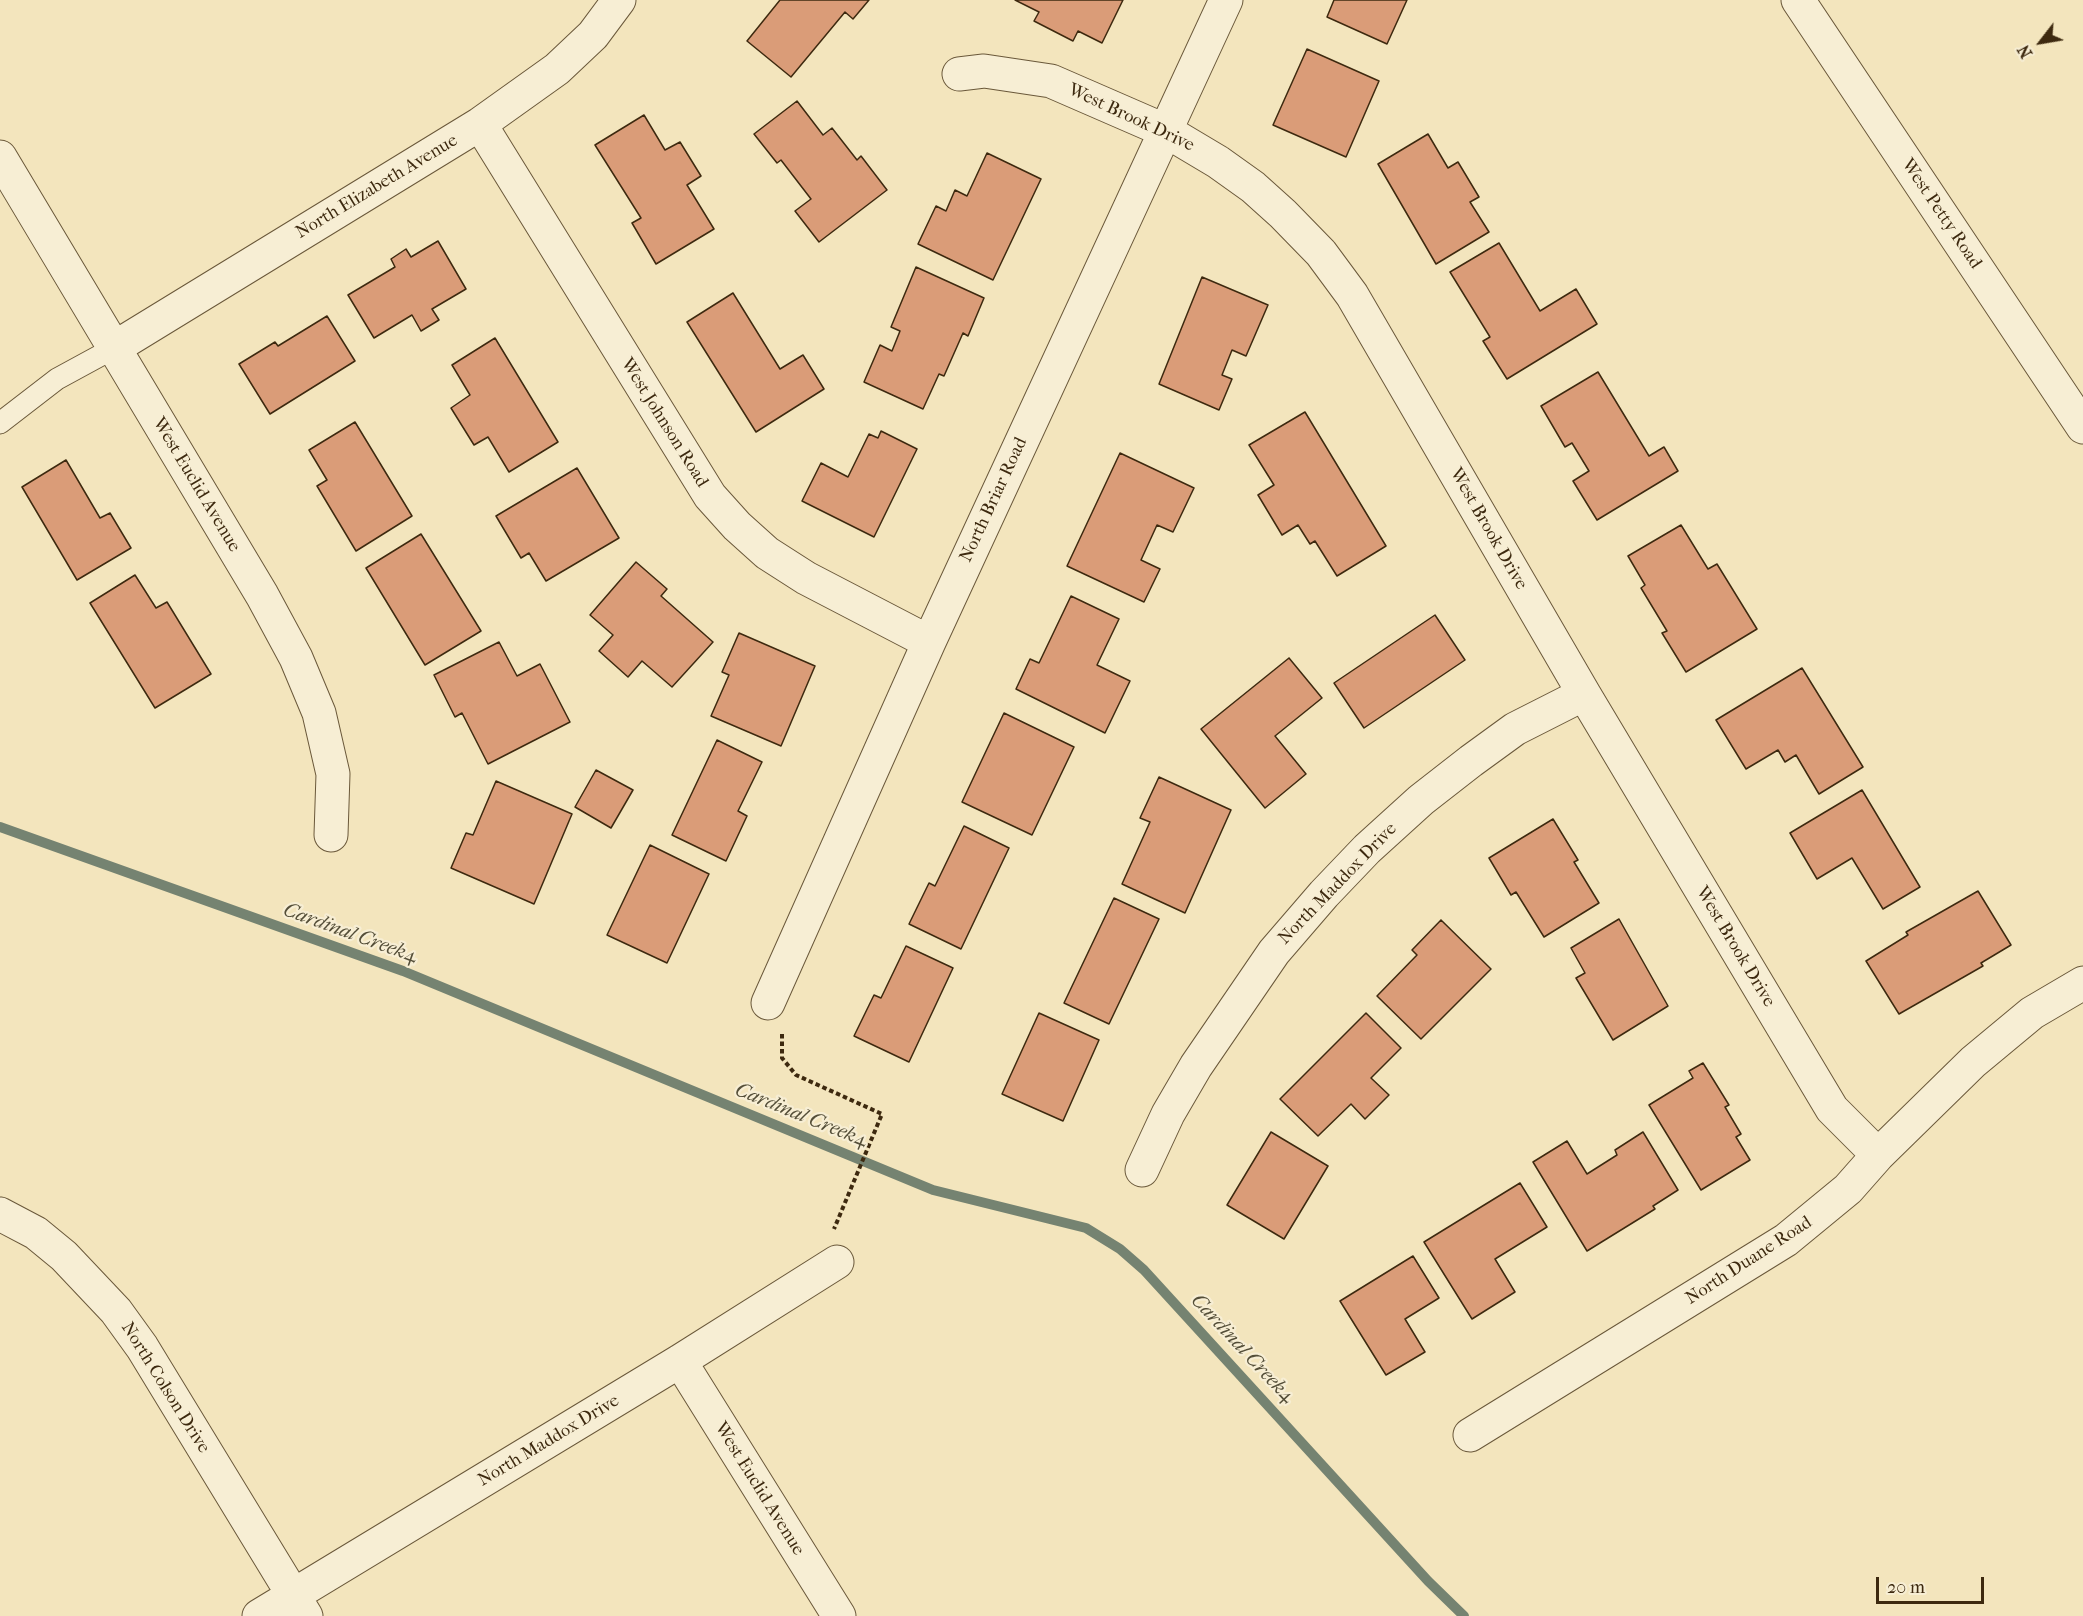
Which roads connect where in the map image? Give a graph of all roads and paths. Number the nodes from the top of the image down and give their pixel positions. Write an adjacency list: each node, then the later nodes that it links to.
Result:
1 (619, 0): 5 (street, North Elizabeth Avenue)
2 (1226, 0): 6 (street, North Briar Road)
3 (1798, 0): 10 (street, West Petty Road)
4 (959, 74): 6 (street, West Brook Drive)
5 (480, 124): 8 (street, North Elizabeth Avenue); 11 (street, West Johnson Road)
6 (1166, 131): 11 (street, North Briar Road); 12 (street, West Brook Drive)
7 (0, 157): 8 (street, West Euclid Avenue)
8 (114, 348): 9 (lane); 13 (street, West Euclid Avenue)
9 (0, 423)
10 (2083, 427)
11 (929, 642): 15 (street, North Briar Road)
12 (1584, 694): 16 (street, West Brook Drive); 17 (street, North Maddox Drive)
13 (331, 835)
14 (2083, 983): 16 (street, North Duane Road)
15 (768, 1003): 18 (path)
16 (1878, 1155): 22 (street, North Duane Road)
17 (1142, 1170)
18 (841, 1213)
19 (0, 1214): 23 (street, North Colson Drive)
20 (837, 1262): 21 (street, North Maddox Drive)
21 (680, 1361): 23 (street, North Maddox Drive); 25 (street, West Euclid Avenue)
22 (1470, 1435)
23 (299, 1606): 24 (street, North Maddox Drive)
24 (259, 1616)
25 (839, 1616)

